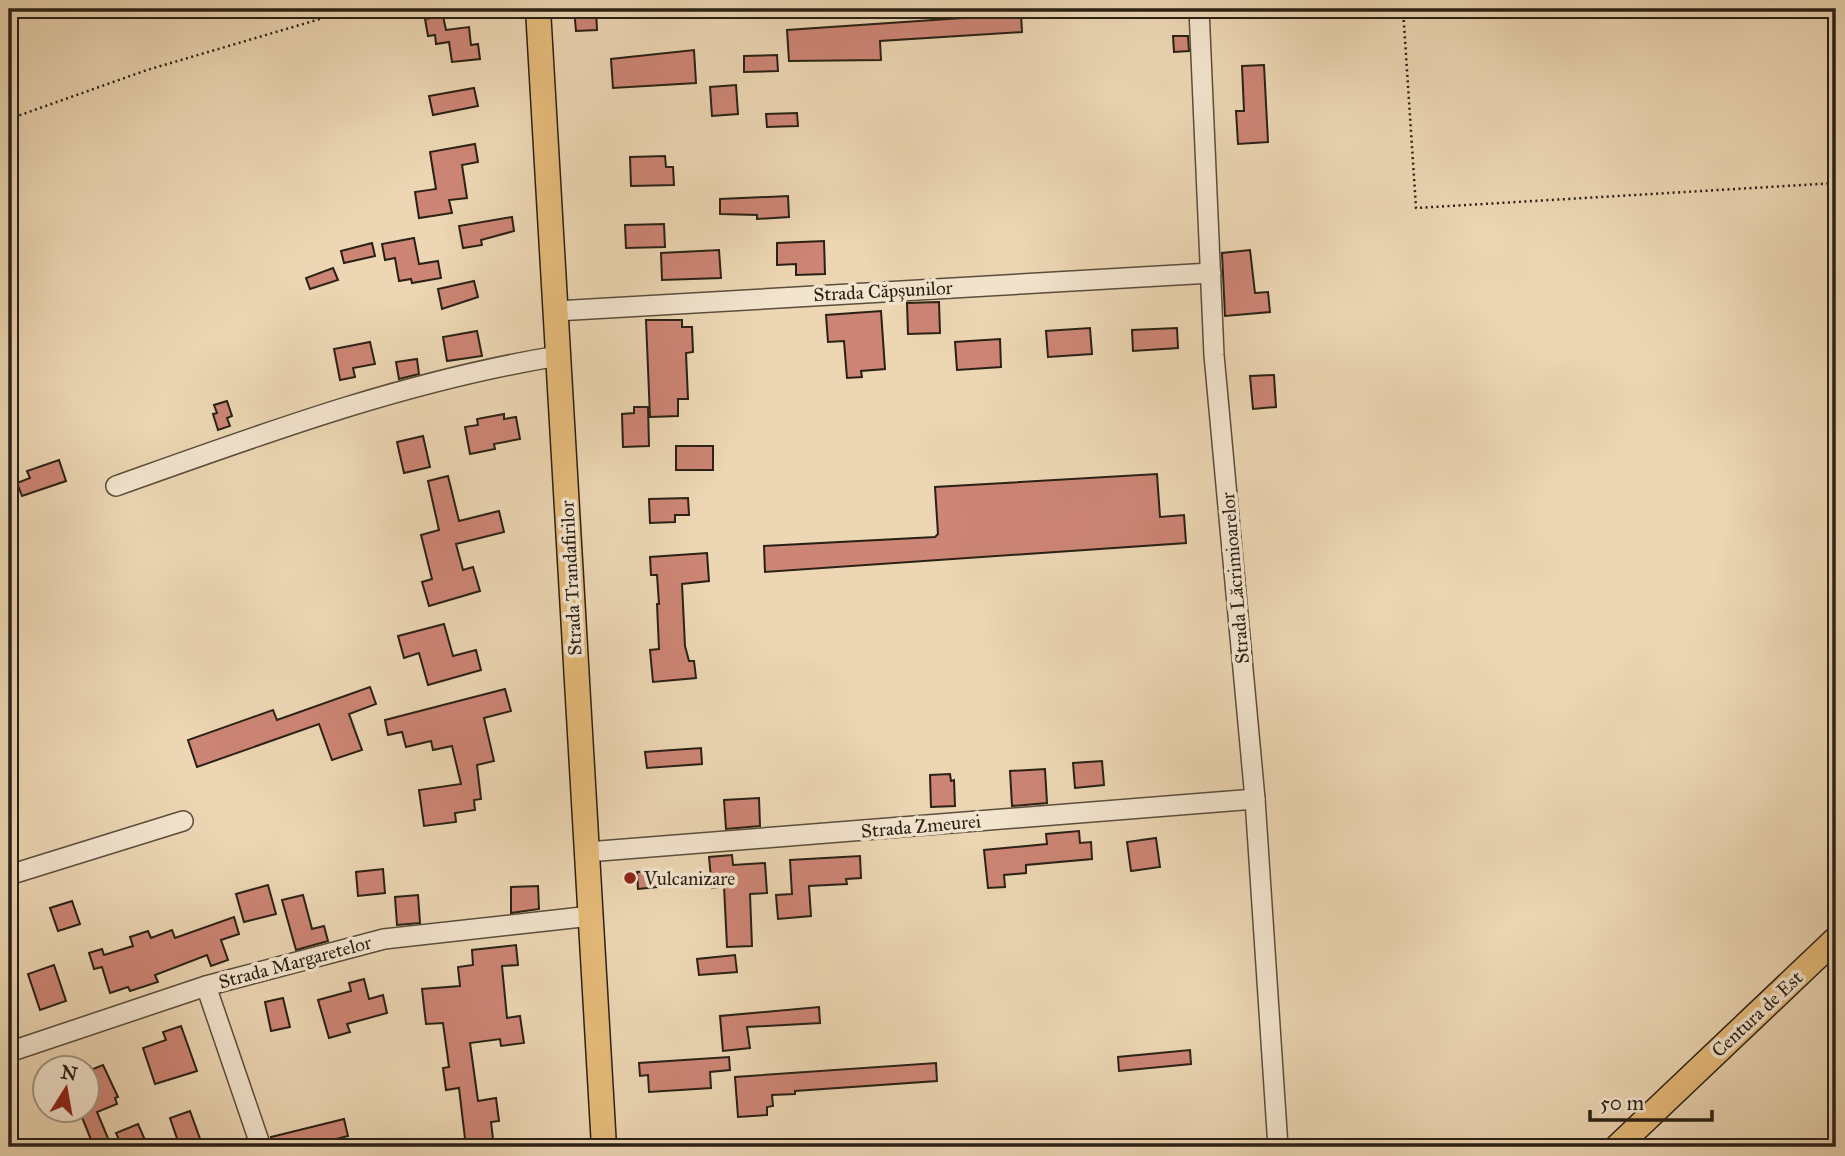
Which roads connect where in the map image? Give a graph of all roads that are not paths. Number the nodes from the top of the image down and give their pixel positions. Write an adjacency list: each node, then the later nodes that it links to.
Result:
1 (538, 9): 4 (main road, Strada Trandafirilor)
2 (1199, 9): 3 (street, Strada Lăcrimioarelor)
3 (1211, 273): 4 (street, Strada Căpșunilor); 7 (street, Strada Lăcrimioarelor)
4 (556, 311): 5 (main road, Strada Trandafirilor)
5 (558, 356): 6 (street); 9 (main road, Strada Trandafirilor)
6 (116, 486)
7 (1255, 799): 9 (street, Strada Zmeurei); 17 (street, Strada Lăcrimioarelor)
8 (183, 821): 10 (street)
9 (587, 852): 11 (main road, Strada Trandafirilor)
10 (9, 875)
11 (591, 916): 13 (street, Strada Margaretelor); 16 (main road, Strada Trandafirilor)
12 (1836, 939): 18 (main road, Centura de Est)
13 (206, 986): 14 (street, Strada Margaretelor); 15 (street)
14 (9, 1052)
15 (261, 1147)
16 (604, 1147)
17 (1278, 1147)
18 (1617, 1147)

